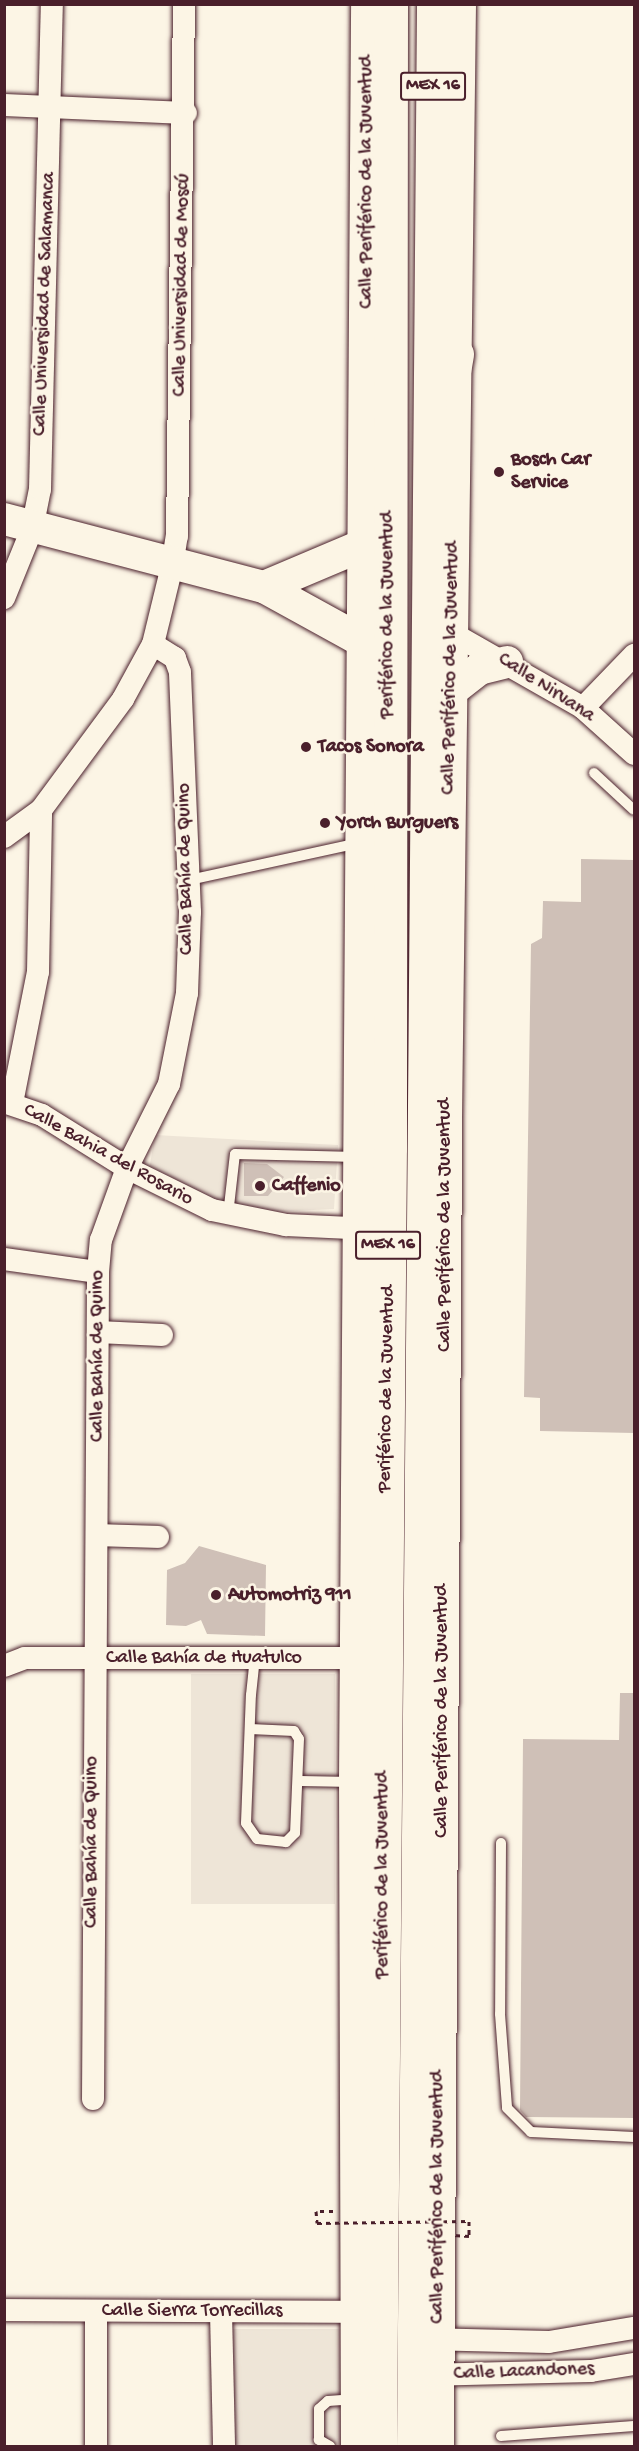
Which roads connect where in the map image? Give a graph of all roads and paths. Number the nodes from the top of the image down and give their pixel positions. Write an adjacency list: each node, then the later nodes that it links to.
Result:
1 (52, 4): 8 (street, Calle Universidad de Salamanca)
2 (184, 4): 9 (street, Calle Universidad de Moscú)
3 (368, 4): 10 (main road, Calle Periférico de la Juventud)
4 (391, 4): 12 (highway, Periférico de la Juventud / MEX 16)
5 (433, 4): 14 (highway, Periférico de la Juventud / MEX 16)
6 (460, 4): 11 (main road, Calle Periférico de la Juventud)
7 (4, 105): 8 (street)
8 (51, 106): 9 (street); 13 (street, Calle Universidad de Salamanca)
9 (186, 113): 16 (street, Calle Universidad de Moscú)
10 (366, 326): 12 (highway); 15 (main road, Calle Periférico de la Juventud)
11 (456, 354): 14 (highway); 19 (main road, Calle Periférico de la Juventud)
12 (388, 428): 15 (highway, Periférico de la Juventud / MEX 16)
13 (18, 524): 16 (main road); 18 (street, Calle Universidad de Salamanca)
14 (428, 532): 62 (highway, Periférico de la Juventud / MEX 16)
15 (377, 544): 17 (main road); 21 (highway, Periférico de la Juventud / MEX 16)
16 (172, 566): 17 (main road); 20 (street, Calle Universidad de Moscú)
17 (264, 587): 21 (main road)
18 (4, 598)
19 (450, 632): 23 (street, Calle Nirvana); 24 (main road, Calle Periférico de la Juventud)
20 (153, 644): 28 (street, Calle Universidad de Moscú); 32 (street, Calle Bahía de Quino)
21 (376, 644): 31 (main road); 37 (highway, Periférico de la Juventud / MEX 16)
22 (634, 655): 25 (street)
23 (507, 662): 24 (main road); 25 (street, Calle Nirvana)
24 (450, 692): 62 (main road, Calle Periférico de la Juventud)
25 (583, 708): 26 (street, Calle Nirvana)
26 (634, 754)
27 (594, 773): 29 (lane)
28 (41, 810): 30 (street, Calle Universidad de Moscú); 33 (street)
29 (634, 810)
30 (4, 837)
31 (363, 842): 32 (lane); 34 (main road)
32 (189, 880): 35 (street, Calle Bahía de Quino)
33 (8, 1103): 35 (street, Calle Bahia del Rosario)
34 (360, 1157): 36 (lane); 37 (main road)
35 (127, 1168): 36 (street, Calle Bahia del Rosario); 39 (street, Calle Bahía de Quino)
36 (228, 1215): 37 (street, Calle Bahia del Rosario)
37 (374, 1229): 46 (highway, Periférico de la Juventud / MEX 16)
38 (4, 1259): 39 (street)
39 (98, 1272): 40 (street, Calle Bahía de Quino)
40 (98, 1332): 41 (street); 42 (street, Calle Bahía de Quino)
41 (162, 1335)
42 (98, 1535): 43 (street); 47 (street, Calle Bahía de Quino)
43 (158, 1537)
44 (4, 1648): 48 (street, Calle Bahía de Huatulco)
45 (255, 1657): 46 (street, Calle Bahía de Huatulco); 47 (street, Calle Bahía de Huatulco); 49 (lane)
46 (370, 1658): 51 (main road); 60 (highway, Periférico de la Juventud / MEX 16)
47 (92, 1659): 48 (street, Calle Bahía de Huatulco); 53 (street, Calle Bahía de Quino)
48 (15, 1662)
49 (250, 1729): 50 (lane); 50 (lane)
50 (300, 1781): 51 (lane)
51 (355, 1782): 60 (main road)
52 (501, 1844): 54 (lane)
53 (93, 2098)
54 (634, 2137)
55 (333, 2211): 56 (path, bridge)
56 (453, 2235)
57 (4, 2310): 58 (street, Calle Sierra Torrecillas)
58 (96, 2311): 59 (street, Calle Sierra Torrecillas); 68 (street)
59 (221, 2312): 60 (street, Calle Sierra Torrecillas); 69 (street)
60 (367, 2312): 65 (main road); 72 (highway, Periférico de la Juventud / MEX 16)
61 (629, 2331): 62 (street, Calle Lacandones); 63 (street)
62 (425, 2339): 64 (highway, Periférico de la Juventud / MEX 16)
63 (633, 2366): 64 (street, Calle Lacandones)
64 (424, 2375): 73 (highway, Periférico de la Juventud / MEX 16); 74 (main road)
65 (356, 2399): 70 (lane); 71 (main road)
66 (634, 2426): 67 (lane)
67 (501, 2436)
68 (96, 2446)
69 (224, 2446)
70 (330, 2446)
71 (357, 2446)
72 (380, 2446)
73 (413, 2446)
74 (438, 2446)

